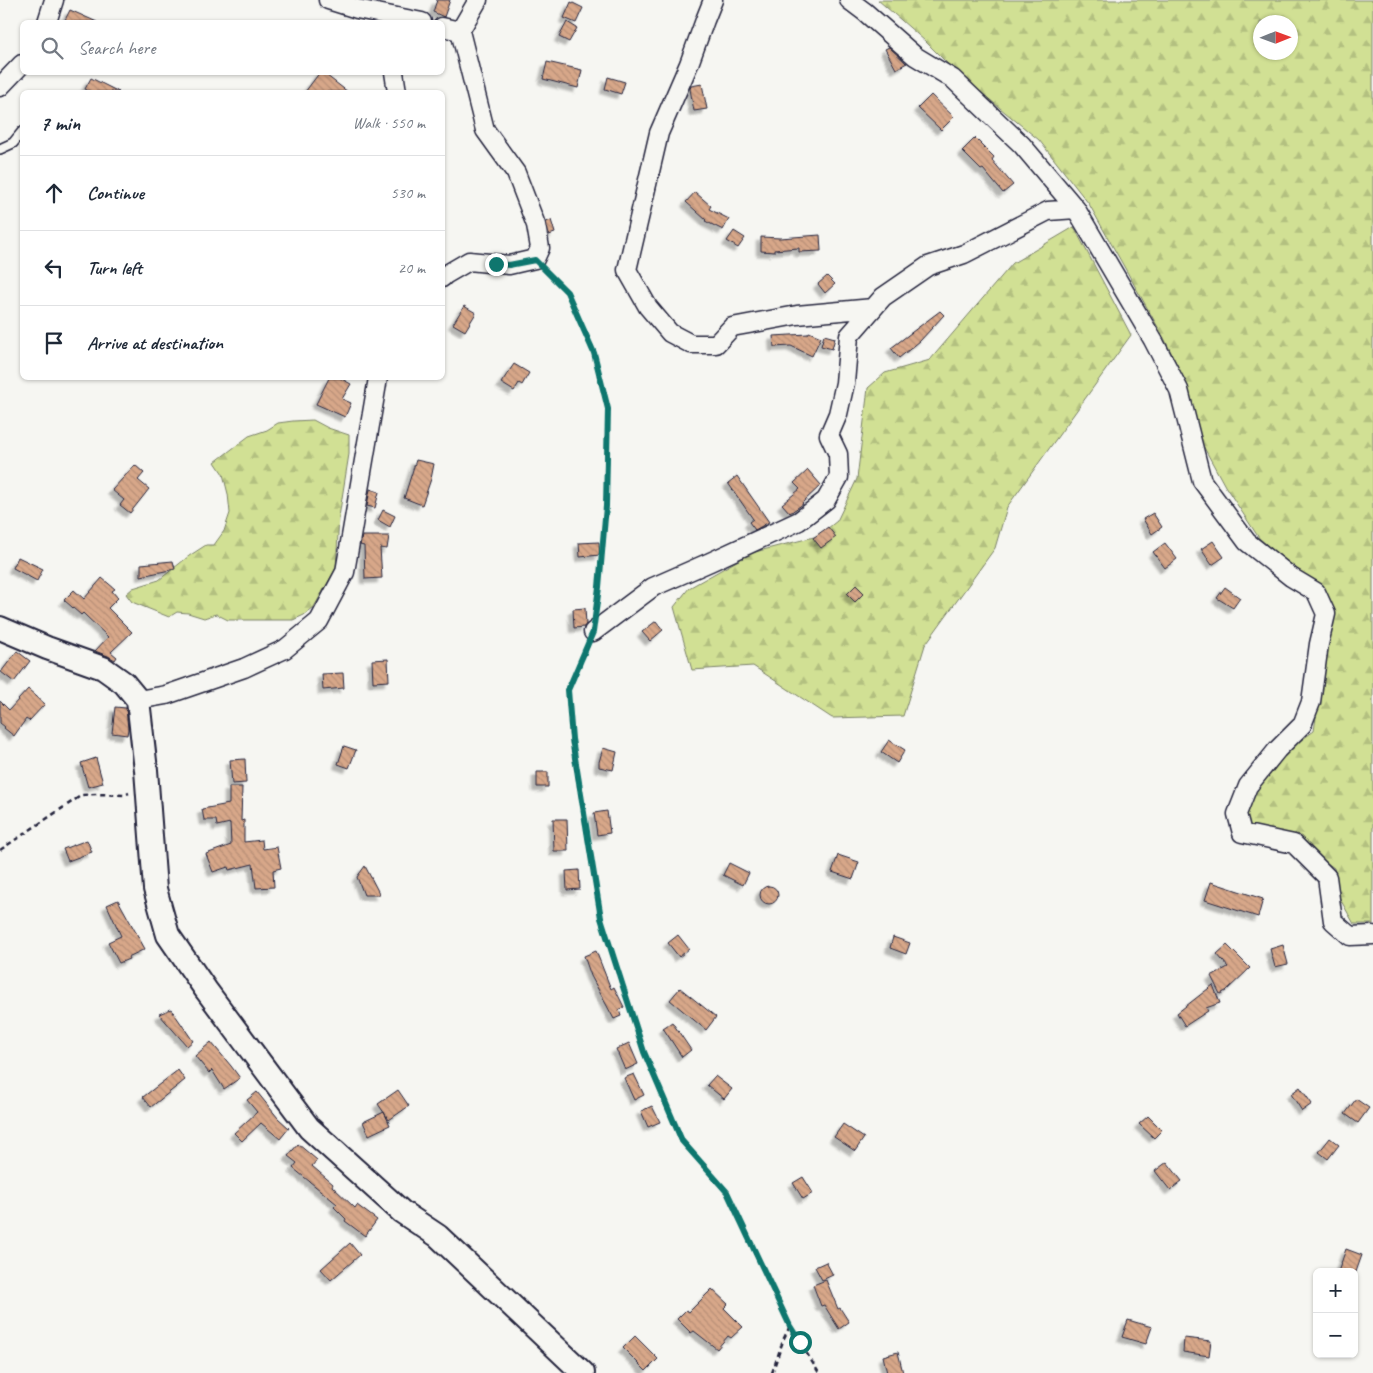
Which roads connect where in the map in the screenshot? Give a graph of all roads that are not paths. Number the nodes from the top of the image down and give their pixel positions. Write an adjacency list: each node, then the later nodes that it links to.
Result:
1 (54, 0): 6 (street)
2 (328, 0): 7 (street)
3 (478, 0): 9 (street)
4 (713, 0): 18 (street)
5 (849, 0): 16 (street)
6 (48, 20)
7 (405, 20)
8 (445, 28): 9 (street)
9 (460, 31): 17 (street)
10 (20, 66): 12 (street)
11 (394, 75): 13 (street)
12 (0, 87)
13 (397, 90)
14 (20, 134): 15 (lane)
15 (0, 149)
16 (1076, 210): 18 (street); 23 (street)
17 (445, 275)
18 (873, 308): 21 (street)
19 (378, 380): 22 (street)
20 (0, 628): 22 (street)
21 (593, 632)
22 (138, 700): 24 (street)
23 (1373, 935)
24 (583, 1373)

